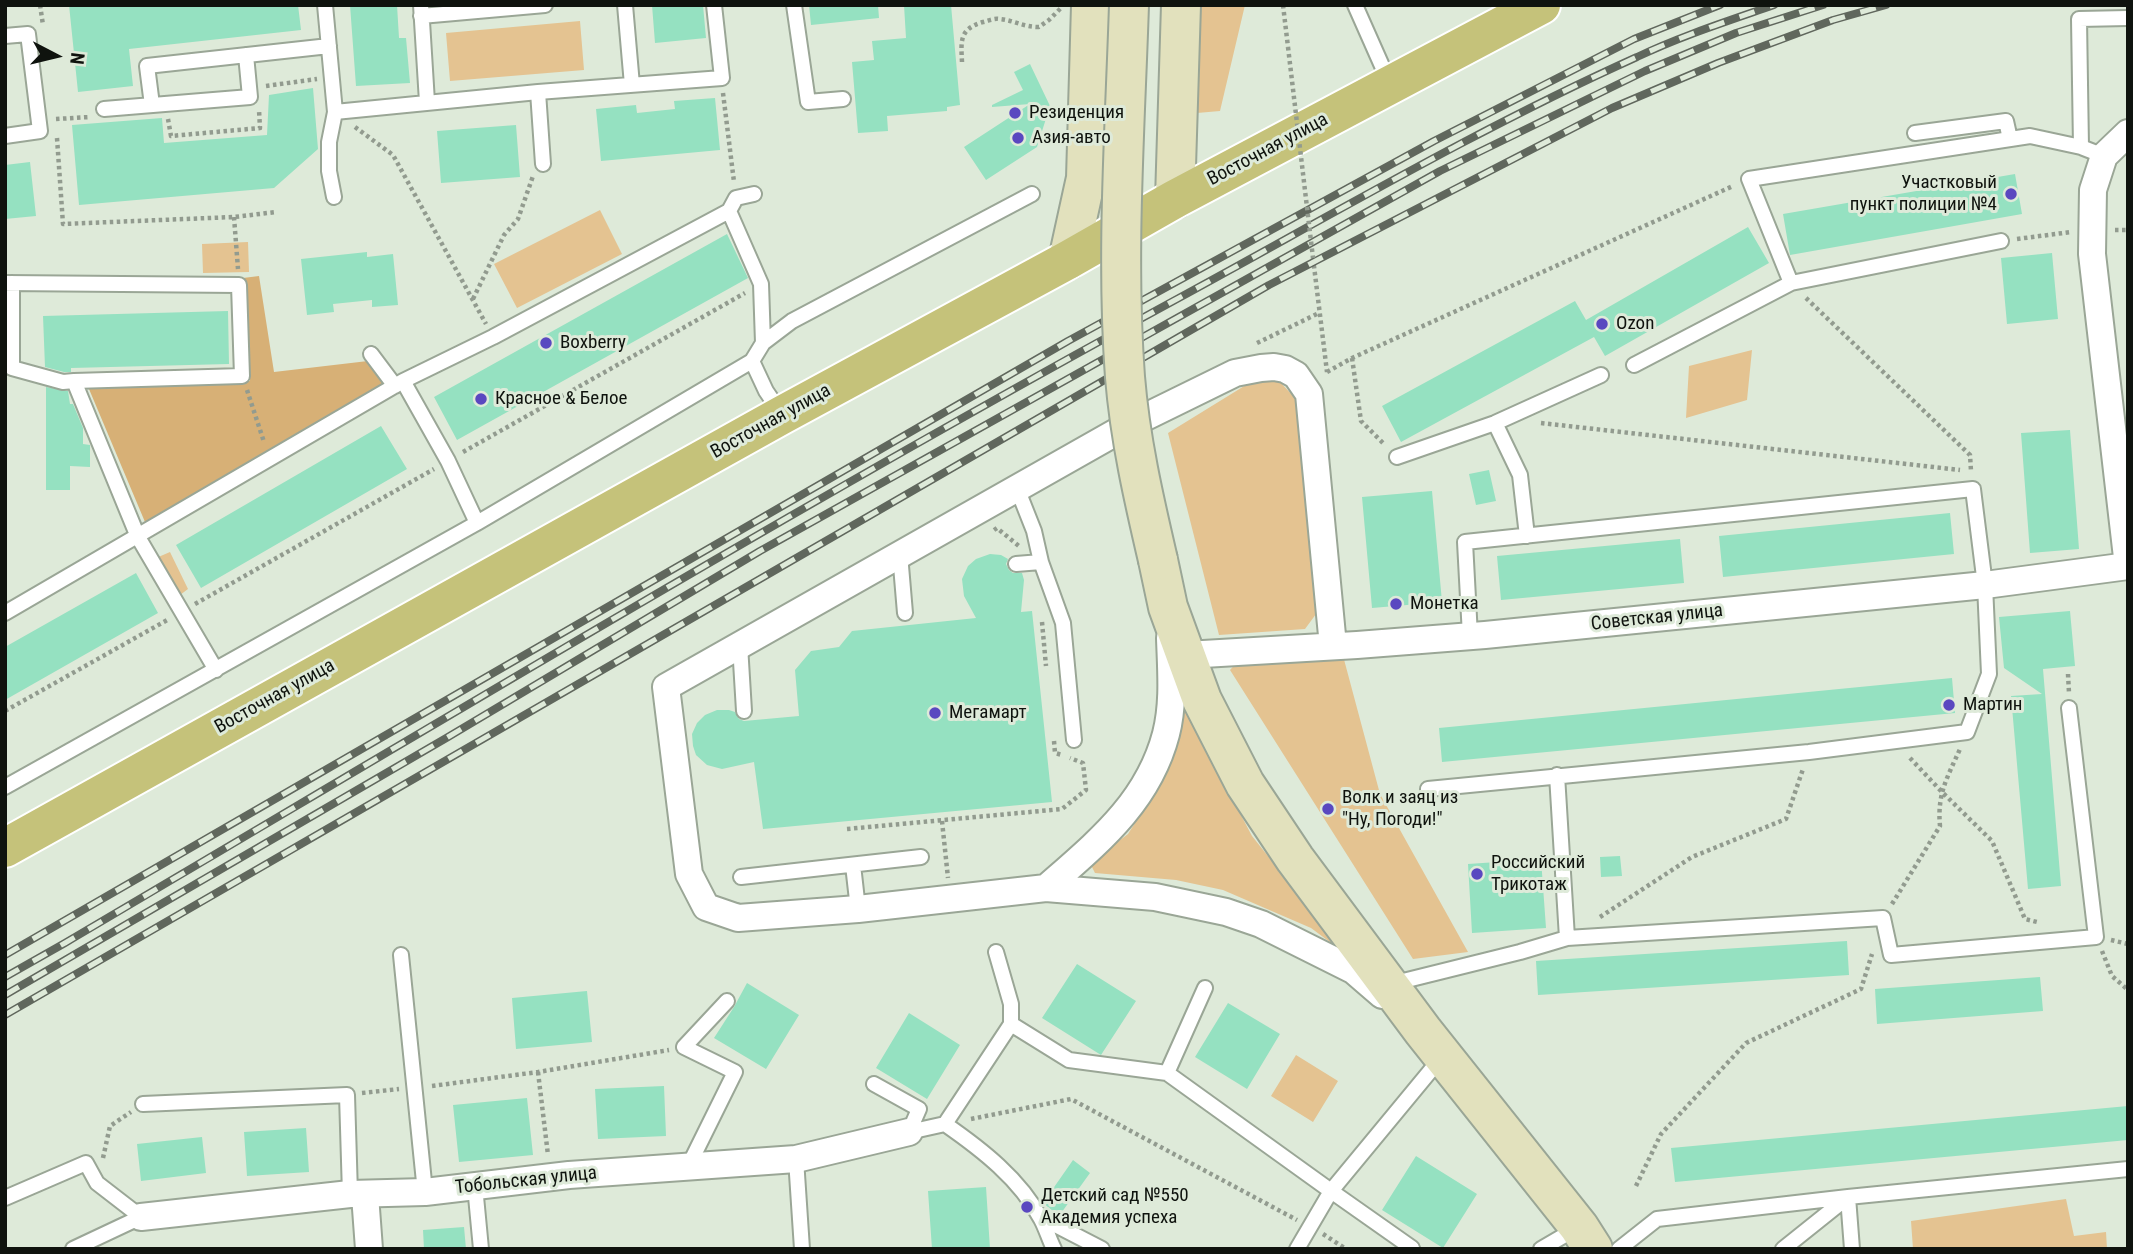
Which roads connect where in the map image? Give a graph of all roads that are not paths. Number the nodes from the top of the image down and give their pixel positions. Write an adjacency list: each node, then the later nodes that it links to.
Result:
1 (325, 5): 14 (lane)
2 (545, 5): 11 (lane)
3 (625, 5): 16 (lane)
4 (715, 5): 16 (lane)
5 (794, 5): 20 (lane)
6 (1129, 5): 60 (main road, bridge)
7 (1181, 5): 19 (main road)
8 (1355, 5): 17 (lane)
9 (1541, 5): 17 (main road, Восточная улица)
10 (1075, 7): 22 (main road)
11 (421, 11): 21 (lane)
12 (2128, 18): 30 (lane)
13 (5, 36): 28 (lane)
14 (329, 46): 15 (lane); 25 (lane)
15 (246, 55): 23 (lane); 23 (lane)
16 (632, 85): 18 (lane)
17 (1391, 85): 35 (main road, Восточная улица)
18 (538, 92): 21 (lane); 31 (lane)
19 (1179, 92): 22 (main road); 35 (main road)
20 (842, 99)
21 (427, 102): 25 (lane)
22 (1088, 104): 38 (main road)
23 (152, 105): 24 (lane)
24 (104, 109)
25 (335, 112): 34 (lane)
26 (1915, 133): 29 (lane)
27 (2128, 133): 30 (street)
28 (5, 136)
29 (2010, 139): 30 (lane); 40 (lane)
30 (2092, 152): 58 (street, Советская улица)
31 (542, 160)
32 (754, 194): 36 (lane)
33 (1032, 194): 41 (lane)
34 (334, 197)
35 (1175, 199): 38 (main road, Восточная улица)
36 (732, 205): 41 (lane); 47 (lane)
37 (2001, 241): 40 (lane)
38 (1068, 260): 48 (main road, Восточная улица)
39 (9, 283): 46 (lane); 46 (lane)
40 (1791, 283): 44 (lane)
41 (764, 343): 43 (lane)
42 (371, 354): 47 (lane)
43 (752, 361): 48 (lane); 52 (lane)
44 (1634, 365)
45 (1601, 375): 49 (lane)
46 (74, 381): 54 (lane)
47 (399, 384): 52 (lane); 54 (lane)
48 (782, 415): 74 (main road, Восточная улица)
49 (1500, 421): 50 (lane); 53 (lane)
50 (1397, 457)
51 (1017, 488): 55 (street); 56 (lane); 65 (street)
52 (477, 523): 67 (lane)
53 (1527, 536): 59 (lane); 63 (lane)
54 (138, 537): 61 (lane); 67 (lane)
55 (900, 554): 62 (lane); 64 (street)
56 (1041, 562): 57 (lane); 70 (lane)
57 (1021, 564)
58 (2128, 566): 59 (street, Советская улица)
59 (1985, 586): 63 (street, Советская улица); 71 (lane)
60 (1168, 607): 66 (main road); 78 (street)
61 (5, 613)
62 (905, 613)
63 (1470, 636): 65 (street, Советская улица)
64 (740, 645): 69 (lane); 79 (street)
65 (1334, 646): 66 (street, Советская улица)
66 (1186, 655): 83 (main road)
67 (216, 670): 72 (lane)
68 (2069, 708): 80 (lane)
69 (744, 710)
70 (1074, 740)
71 (1557, 775): 73 (lane); 80 (lane)
72 (5, 787)
73 (1428, 789)
74 (5, 848)
75 (920, 857): 76 (lane)
76 (853, 865): 77 (lane); 79 (lane)
77 (741, 877)
78 (1046, 888): 79 (street); 87 (street)
79 (858, 909)
80 (1567, 938): 83 (lane)
81 (996, 952): 86 (lane)
82 (401, 955): 98 (lane)
83 (1389, 985): 87 (main road)
84 (1205, 988): 88 (lane)
85 (727, 1001): 94 (lane)
86 (1011, 1024): 88 (lane); 91 (lane)
87 (1433, 1043): 97 (lane); 104 (main road)
88 (1167, 1073): 97 (lane)
89 (874, 1084): 92 (lane)
90 (143, 1104): 99 (lane)
91 (945, 1124): 92 (lane); 103 (lane)
92 (909, 1132): 93 (street, Тобольская улица)
93 (796, 1159): 94 (street, Тобольская улица); 109 (lane)
94 (688, 1167): 96 (street, Тобольская улица)
95 (2128, 1170): 100 (lane)
96 (475, 1186): 98 (street, Тобольская улица); 108 (lane)
97 (1331, 1191): 105 (lane); 112 (lane)
98 (425, 1192): 99 (street, Тобольская улица)
99 (358, 1195): 102 (street, Тобольская улица); 107 (street)
100 (1848, 1197): 114 (lane); 115 (lane); 116 (lane)
101 (5, 1198): 102 (lane)
102 (141, 1217): 106 (lane)
103 (1040, 1217): 110 (lane); 111 (lane)
104 (1586, 1238): 113 (lane)
105 (1412, 1248)
106 (73, 1249)
107 (369, 1249)
108 (481, 1249)
109 (802, 1249)
110 (1054, 1249)
111 (1102, 1249)
112 (1297, 1249)
113 (1541, 1249)
114 (1619, 1249)
115 (1783, 1249)
116 (1852, 1249)

